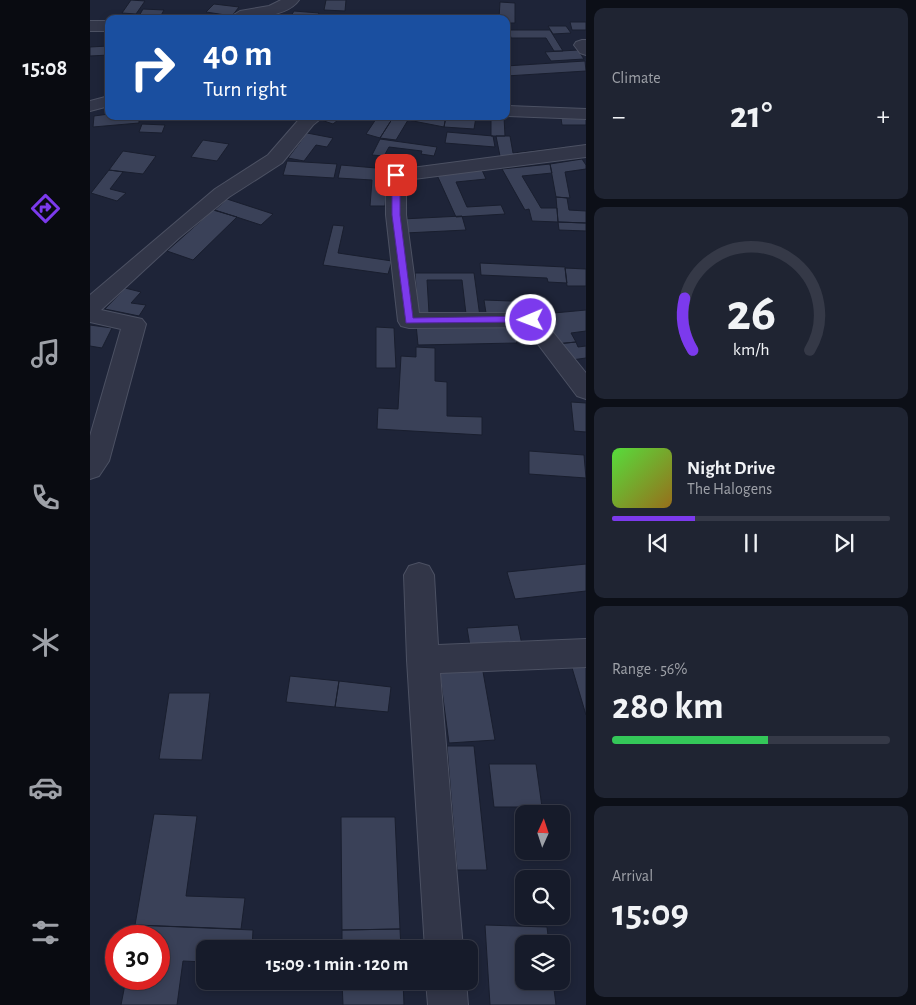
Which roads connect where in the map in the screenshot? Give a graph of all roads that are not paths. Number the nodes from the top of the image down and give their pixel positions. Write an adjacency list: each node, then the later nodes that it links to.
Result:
1 (292, 0): 2 (street)
2 (243, 15)
3 (90, 26): 4 (street)
4 (105, 26)
5 (586, 44): 6 (street)
6 (586, 50)
7 (105, 103): 8 (street)
8 (90, 106)
9 (510, 111): 10 (street)
10 (586, 114)
11 (309, 120): 13 (street)
12 (586, 151): 15 (street)
13 (90, 307)
14 (90, 315): 16 (street)
15 (586, 390)
16 (90, 469)
17 (419, 574): 19 (street)
18 (586, 654): 19 (street)
19 (423, 660): 20 (street)
20 (443, 940)
21 (447, 990): 22 (street)
22 (448, 1005)

